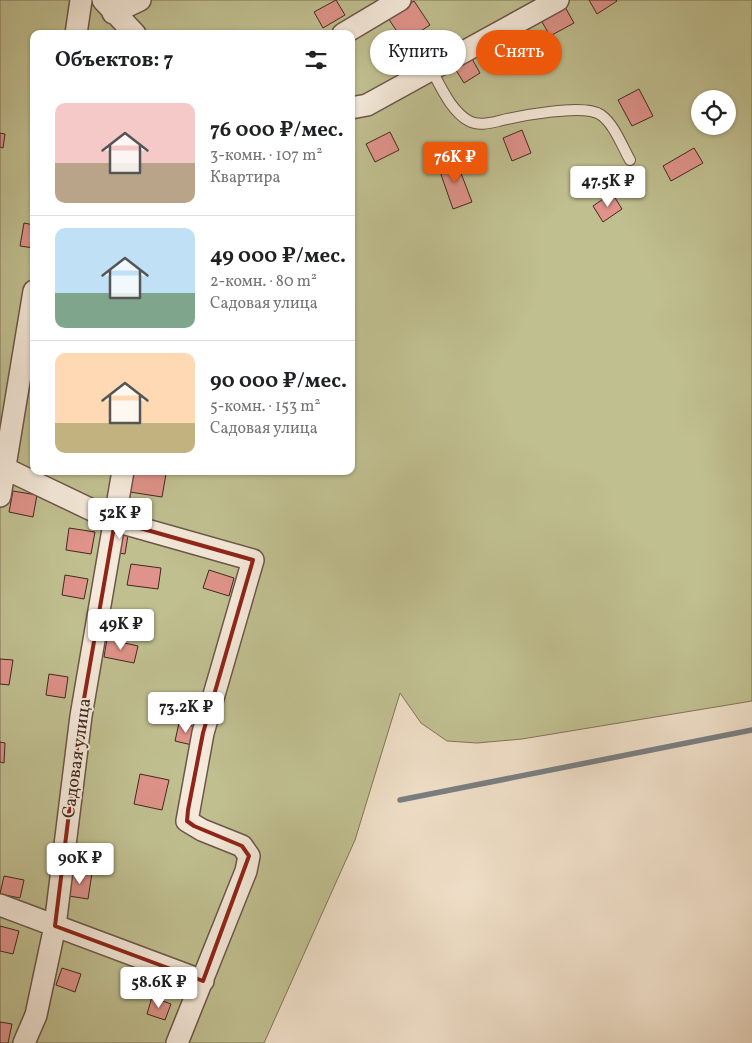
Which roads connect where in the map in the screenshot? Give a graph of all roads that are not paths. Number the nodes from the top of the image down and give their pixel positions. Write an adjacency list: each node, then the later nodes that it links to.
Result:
1 (81, 0): 6 (street)
2 (140, 0): 5 (street)
3 (400, 0): 8 (street)
4 (558, 0): 9 (street)
5 (108, 6): 7 (street)
6 (77, 30)
7 (131, 30)
8 (350, 30)
9 (466, 50)
10 (420, 75): 12 (street)
11 (435, 75): 13 (lane)
12 (355, 107)
13 (630, 160)
14 (30, 313): 15 (street)
15 (2, 467): 17 (street); 18 (street)
16 (122, 475): 18 (street, Садовая улица)
17 (0, 496)
18 (114, 521): 20 (street, Садовая улица); 21 (street)
19 (0, 905): 20 (street)
20 (54, 926): 21 (street); 22 (street, Садовая улица)
21 (203, 981): 23 (street)
22 (24, 1043)
23 (178, 1043)

